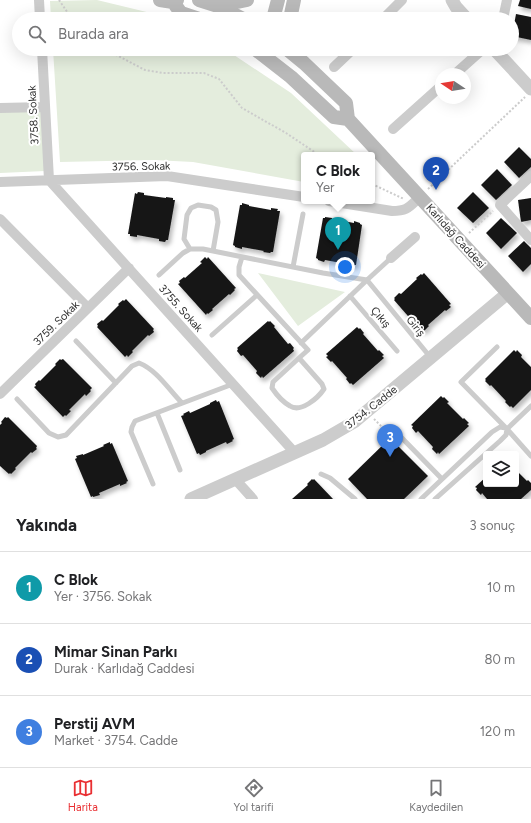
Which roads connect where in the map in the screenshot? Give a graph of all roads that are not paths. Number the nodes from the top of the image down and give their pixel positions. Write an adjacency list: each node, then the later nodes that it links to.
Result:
1 (39, 0): 11 (street)
2 (199, 0): 10 (main road)
3 (247, 0): 10 (main road)
4 (278, 0): 14 (main road)
5 (294, 0): 15 (main road)
6 (402, 0): 16 (street)
7 (452, 0): 17 (street)
8 (507, 0): 18 (street)
9 (170, 1): 12 (main road)
10 (218, 6): 13 (main road)
11 (40, 12)
12 (180, 12)
13 (230, 12)
14 (275, 12)
15 (291, 12)
16 (390, 12)
17 (461, 12)
18 (504, 12)
19 (42, 56): 31 (street, 3758. Sokak)
20 (267, 56): 26 (main road, Karlıdağ Caddesi)
21 (281, 56): 26 (main road)
22 (296, 56): 33 (main road, Karlıdağ Caddesi)
23 (345, 56): 27 (street)
24 (474, 56): 28 (street)
25 (500, 56): 30 (street)
26 (278, 66): 33 (main road, Karlıdağ Caddesi)
27 (334, 67)
28 (461, 68)
29 (435, 91): 34 (street)
30 (528, 93)
31 (45, 107): 32 (street); 36 (street, 3758. Sokak)
32 (0, 108)
33 (348, 119): 39 (main road, Karlıdağ Caddesi)
34 (393, 129)
35 (531, 176): 43 (street)
36 (49, 180): 37 (street, 3756. Sokak); 38 (street, 3756. Sokak); 51 (street, 3755. Sokak)
37 (0, 182)
38 (301, 197)
39 (417, 200): 40 (street); 54 (main road, Karlıdağ Caddesi)
40 (349, 204)
41 (303, 214): 50 (lane)
42 (0, 219): 57 (street)
43 (526, 228): 45 (street)
44 (415, 237): 49 (street)
45 (531, 240)
46 (190, 249): 47 (lane); 47 (lane); 52 (lane)
47 (213, 251): 48 (lane)
48 (242, 257): 50 (lane); 55 (lane)
49 (391, 258): 53 (lane)
50 (293, 267): 53 (lane)
51 (129, 268): 57 (street, 3759. Sokak); 67 (street, 3755. Sokak)
52 (159, 275)
53 (367, 280): 56 (lane); 65 (lane, Giriş)
54 (508, 293): 58 (main road, Karlıdağ Caddesi); 65 (street, 3754. Cadde)
55 (257, 295): 59 (lane); 61 (lane)
56 (350, 296): 61 (lane); 63 (lane, Çıkış)
57 (88, 308): 68 (street, 3759. Sokak)
58 (531, 318)
59 (212, 335)
60 (76, 341): 66 (lane)
61 (301, 343): 64 (lane)
62 (497, 347): 73 (lane)
63 (397, 351)
64 (299, 358): 64 (lane)
65 (431, 358): 75 (street, 3754. Cadde)
66 (116, 383): 69 (lane); 70 (lane)
67 (233, 384): 70 (lane); 75 (street, 3755. Sokak)
68 (0, 394)
69 (17, 399)
70 (182, 403): 72 (lane)
71 (531, 406): 73 (lane)
72 (157, 413): 77 (lane); 81 (lane)
73 (507, 429): 76 (lane); 80 (lane); 86 (lane)
74 (399, 435): 80 (lane)
75 (295, 453): 79 (street, 3754. Cadde)
76 (531, 456)
77 (180, 470)
78 (321, 474): 84 (lane)
79 (235, 479): 82 (street, 3754. Cadde); 83 (street)
80 (442, 479): 85 (lane)
81 (153, 484)
82 (191, 499)
83 (254, 499)
84 (355, 499)
85 (421, 499)
86 (435, 499)

